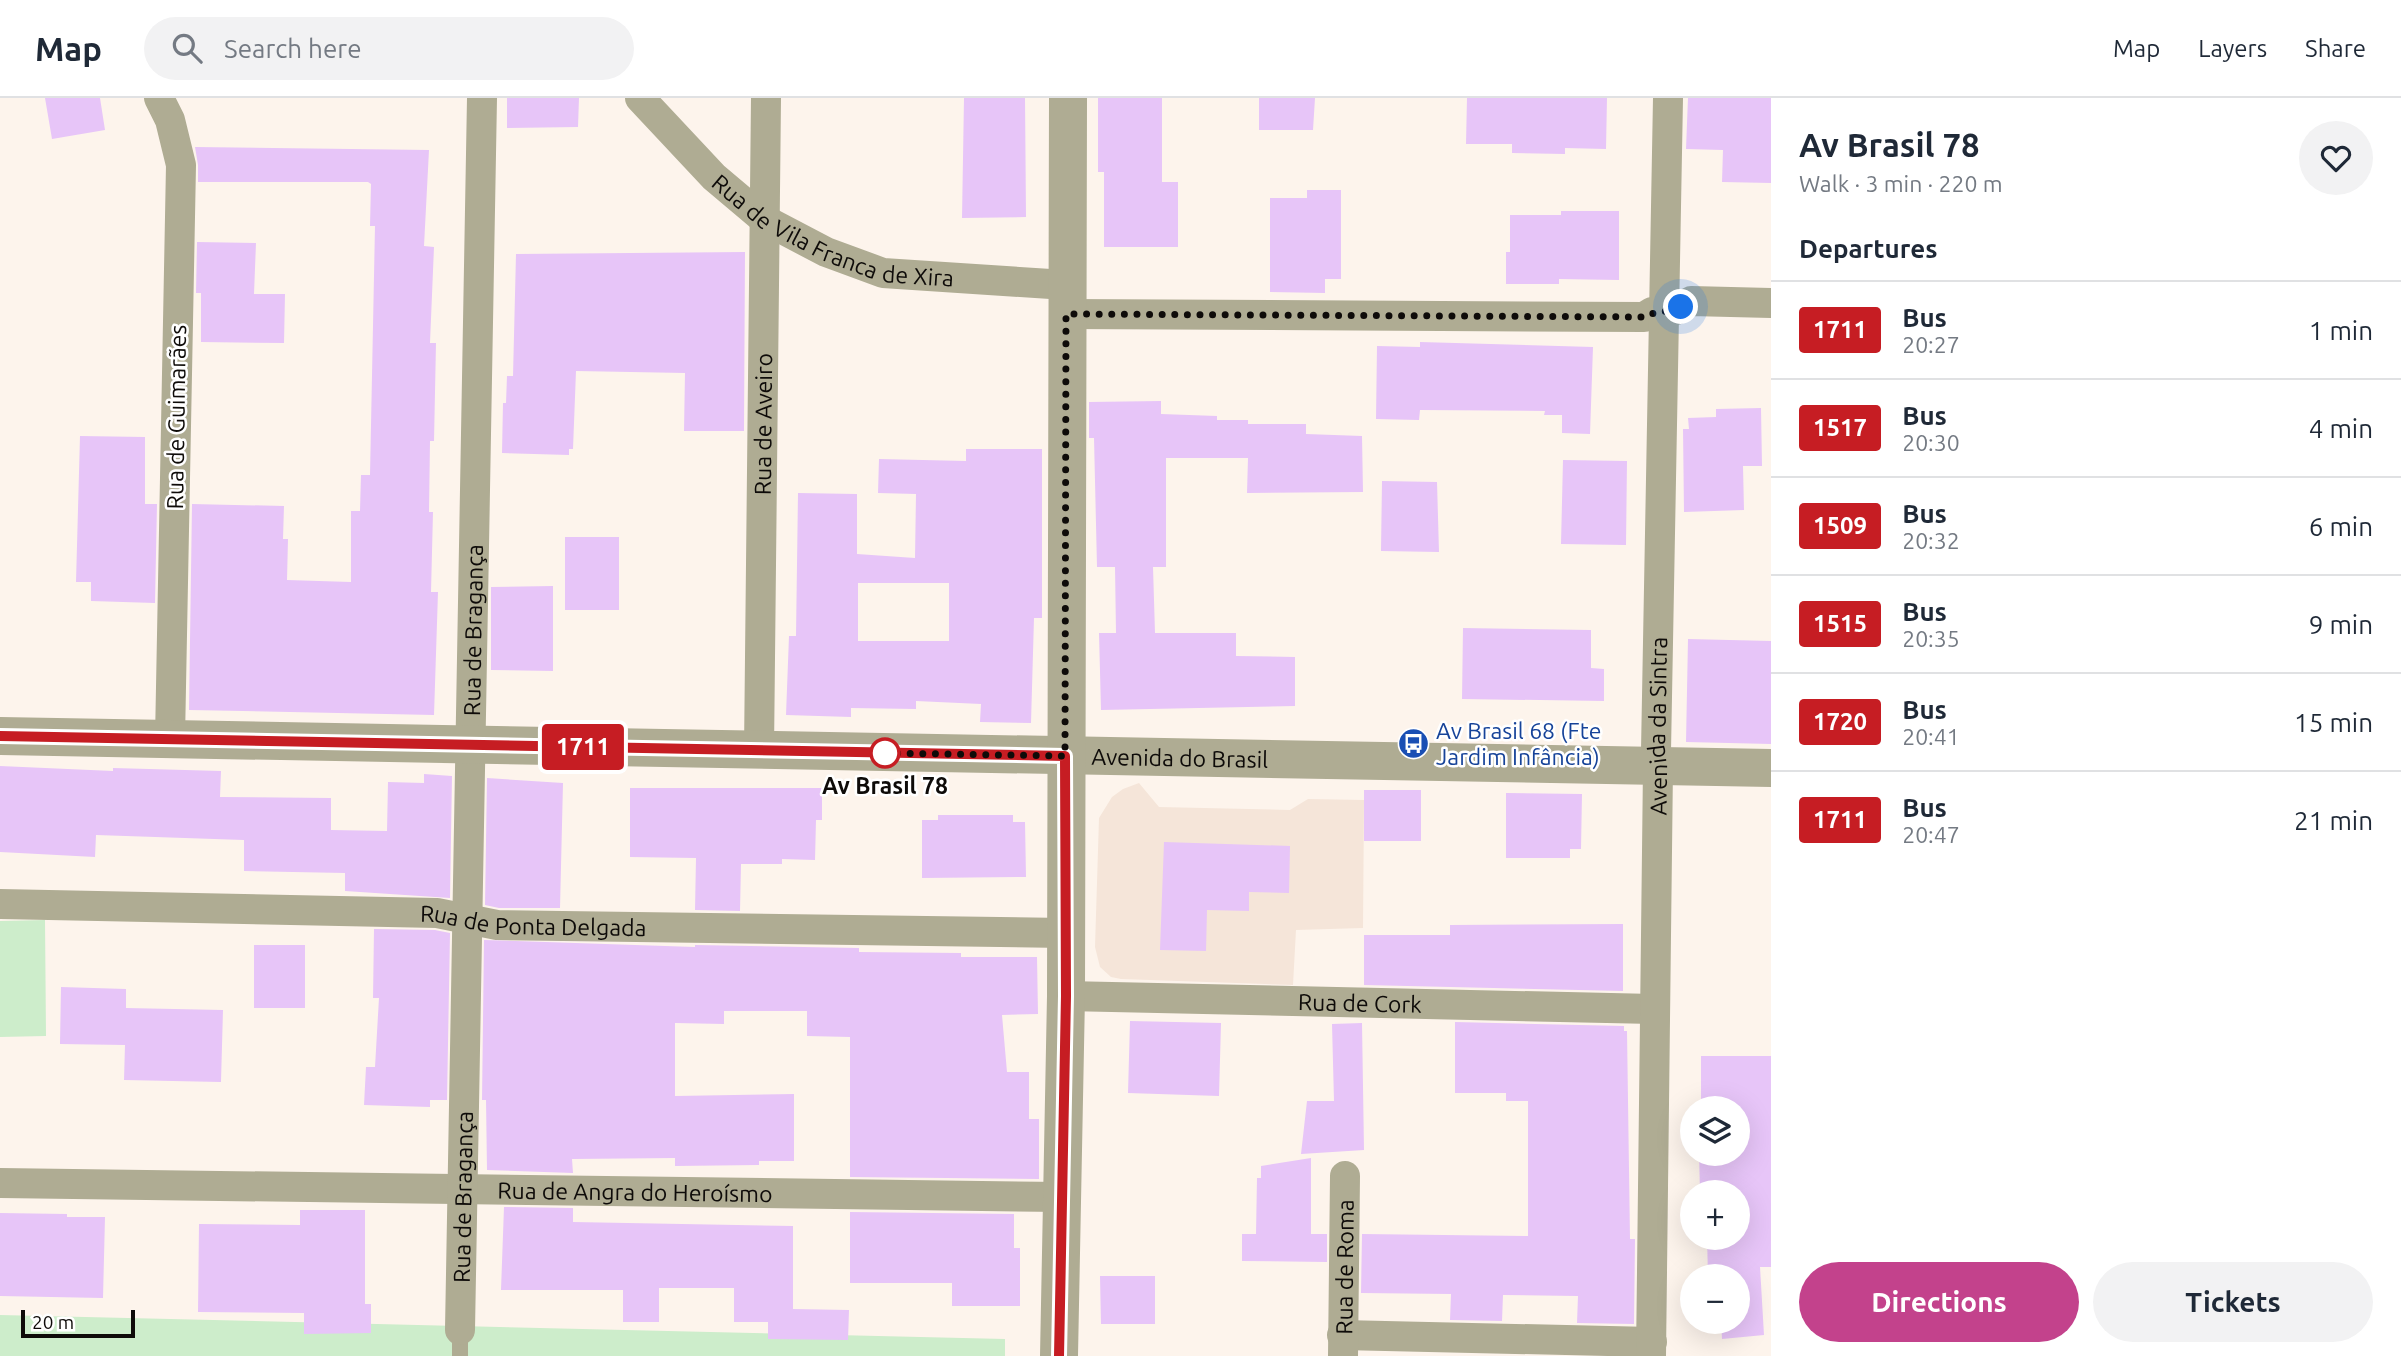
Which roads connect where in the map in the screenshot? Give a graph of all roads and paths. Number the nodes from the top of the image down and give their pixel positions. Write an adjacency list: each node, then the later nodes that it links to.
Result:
1 (159, 98): 12 (street, Rua de Guimarães)
2 (482, 98): 13 (street, Rua de Bragança)
3 (640, 98): 7 (street, Rua de Vila Franca de Xira)
4 (766, 98): 7 (street, Rua de Aveiro)
5 (1068, 98): 8 (street)
6 (1668, 98): 10 (street, Avenida da Sintra)
7 (765, 220): 8 (street, Rua de Vila Franca de Xira); 14 (street, Rua de Aveiro)
8 (1066, 300): 10 (street, Rua de Vila Franca de Xira); 15 (street)
9 (1771, 303): 10 (street, Rua de Vila Franca de Xira)
10 (1663, 311): 16 (street, Avenida da Sintra)
11 (0, 736): 12 (street, Avenida do Brasil)
12 (170, 739): 13 (street, Avenida do Brasil)
13 (471, 745): 14 (street, Avenida do Brasil); 19 (street, Rua de Bragança)
14 (759, 751): 15 (street, Avenida do Brasil)
15 (1065, 756): 16 (street, Avenida do Brasil); 20 (street)
16 (1658, 767): 17 (street, Avenida do Brasil); 22 (street, Avenida da Sintra)
17 (1771, 768)
18 (0, 904): 19 (street, Rua de Ponta Delgada)
19 (468, 920): 20 (street, Rua de Ponta Delgada); 25 (street, Rua de Bragança)
20 (1065, 933): 21 (street)
21 (1066, 996): 22 (street, Rua de Cork); 26 (street)
22 (1654, 1009): 29 (street, Avenida da Sintra)
23 (1345, 1176): 28 (street, Rua de Roma)
24 (0, 1183): 25 (street, Rua de Angra do Heroísmo)
25 (463, 1190): 26 (street, Rua de Angra do Heroísmo); 27 (street, Rua de Bragança)
26 (1061, 1197): 30 (street)
27 (460, 1343)
28 (1343, 1346): 29 (street)
29 (1651, 1349)
30 (1059, 1356)

